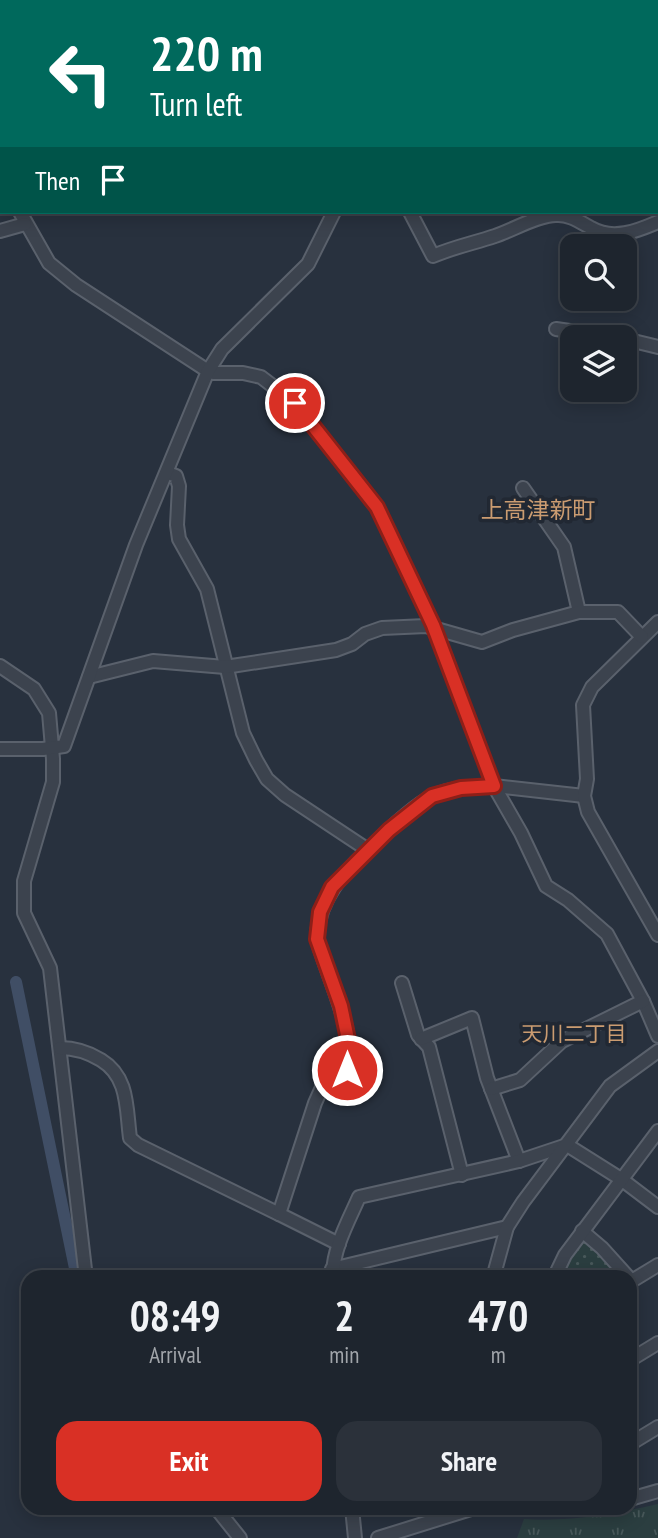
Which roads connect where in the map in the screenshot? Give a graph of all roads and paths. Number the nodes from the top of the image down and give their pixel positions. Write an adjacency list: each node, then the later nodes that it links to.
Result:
1 (333, 214): 12 (street)
2 (411, 214): 6 (street)
3 (591, 214): 6 (street)
4 (22, 218): 7 (street); 12 (street)
5 (658, 222): 6 (street)
6 (591, 228)
7 (0, 232)
8 (556, 329): 9 (street)
9 (560, 330)
10 (637, 342): 11 (street)
11 (658, 346)
12 (208, 371): 13 (street); 16 (street)
13 (168, 473): 19 (street); 20 (street)
14 (523, 488): 15 (street)
15 (579, 612): 16 (street); 17 (street)
16 (435, 629): 19 (street); 23 (street)
17 (652, 631): 24 (street)
18 (0, 666): 21 (street)
19 (225, 667): 20 (street); 25 (street)
20 (89, 677): 21 (street)
21 (52, 749): 22 (street); 31 (street)
22 (0, 750)
23 (494, 786): 24 (street); 25 (street); 28 (street)
24 (584, 796): 26 (street)
25 (368, 850): 40 (street)
26 (658, 935)
27 (402, 983): 30 (street)
28 (643, 1001): 29 (street); 33 (street)
29 (658, 1036)
30 (421, 1039): 33 (street); 37 (street)
31 (60, 1048): 40 (street); 45 (street)
32 (656, 1058): 35 (street)
33 (491, 1089): 36 (street)
34 (658, 1131): 38 (street)
35 (567, 1145): 36 (street); 38 (street); 41 (street)
36 (519, 1161): 37 (street)
37 (462, 1175): 43 (street)
38 (621, 1179): 39 (street); 42 (street)
39 (658, 1207)
40 (279, 1214): 43 (street)
41 (507, 1227): 47 (street); 48 (street)
42 (582, 1231): 49 (street); 50 (street)
43 (340, 1244): 46 (street)
44 (658, 1265): 51 (street)
45 (85, 1270)
46 (333, 1270)
47 (343, 1270)
48 (495, 1270)
49 (558, 1270)
50 (621, 1270)
51 (637, 1276)
52 (658, 1343): 53 (street)
53 (637, 1356)
54 (658, 1427): 55 (street)
55 (637, 1440)
56 (658, 1491): 57 (street)
57 (637, 1497)
58 (222, 1515): 61 (street)
59 (353, 1515): 62 (street)
60 (452, 1515): 63 (street)
61 (240, 1538)
62 (355, 1538)
63 (378, 1538)

